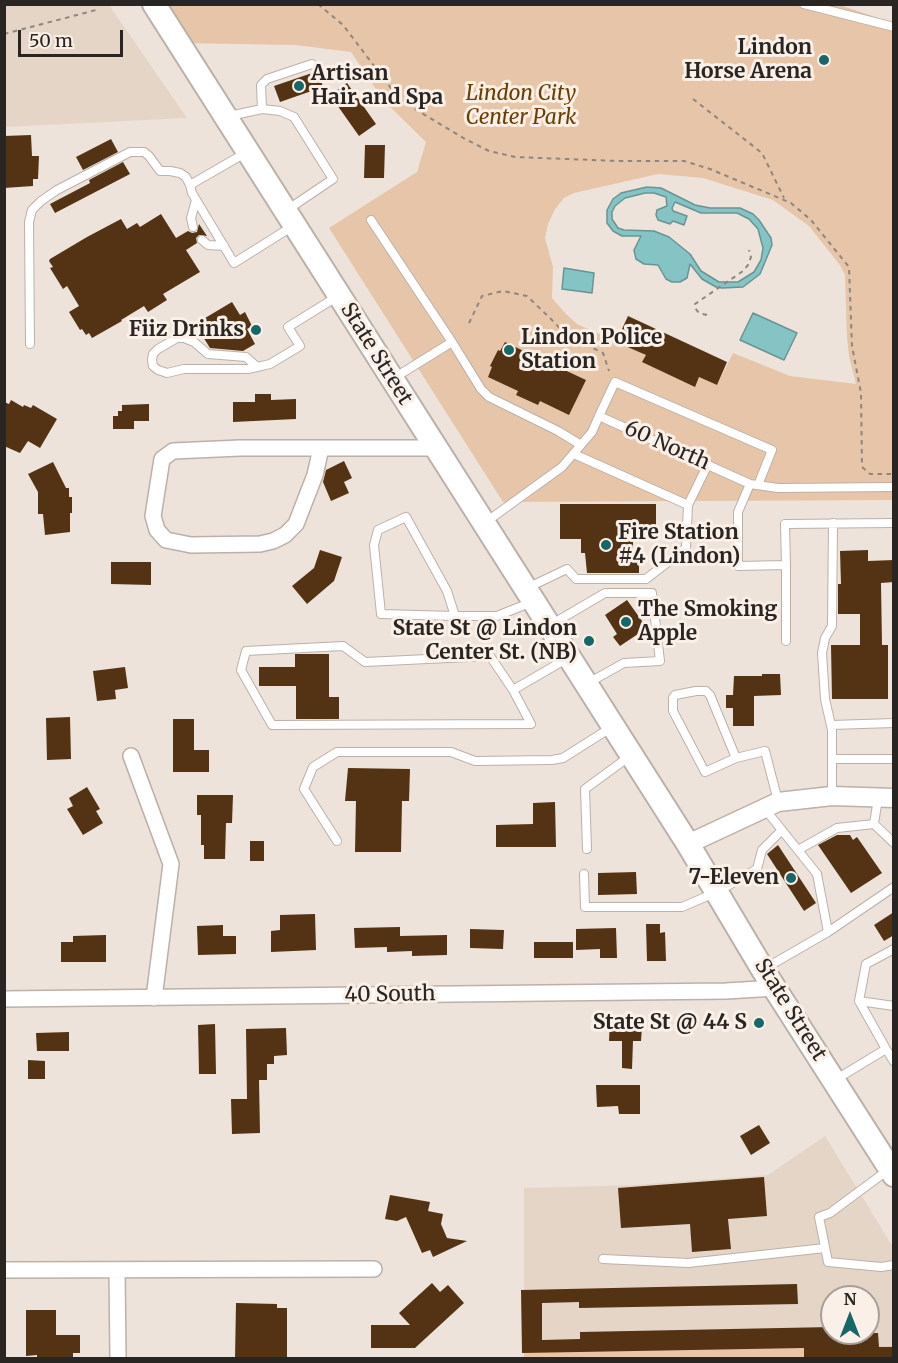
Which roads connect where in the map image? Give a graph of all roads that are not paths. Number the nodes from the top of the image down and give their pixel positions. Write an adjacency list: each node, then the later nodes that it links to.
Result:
1 (154, 4): 6 (main road, State Street)
2 (804, 4): 3 (lane)
3 (894, 27)
4 (312, 64): 5 (lane)
5 (262, 109): 6 (lane); 10 (lane)
6 (226, 117): 7 (main road, State Street)
7 (248, 151): 8 (lane); 10 (main road, State Street)
8 (190, 185): 9 (lane); 17 (lane)
9 (196, 200): 12 (lane); 14 (lane)
10 (290, 218): 14 (lane); 15 (main road, State Street)
11 (371, 220): 16 (lane)
12 (193, 227)
13 (202, 240): 14 (lane)
14 (224, 246)
15 (339, 295): 18 (lane); 19 (main road, State Street)
16 (452, 342): 19 (lane); 21 (lane)
17 (30, 344)
18 (257, 367): 18 (lane)
19 (392, 379): 23 (main road, State Street)
20 (599, 416): 21 (lane, 60 North); 25 (lane, 60 North); 26 (lane)
21 (581, 445): 24 (lane, 60 North)
22 (321, 448): 22 (street); 23 (street)
23 (435, 448): 29 (main road, State Street)
24 (574, 454): 28 (lane); 29 (lane, 60 North)
25 (708, 464): 26 (lane, 60 North); 28 (lane)
26 (754, 484): 27 (lane, 60 North); 32 (lane)
27 (894, 487)
28 (688, 505): 33 (lane)
29 (484, 524): 33 (main road, State Street)
30 (833, 524): 31 (lane); 32 (lane); 41 (lane)
31 (894, 524)
32 (786, 565): 36 (lane)
33 (530, 595): 34 (lane); 35 (main road, State Street)
34 (455, 616): 34 (lane)
35 (549, 626): 37 (main road, State Street); 38 (lane)
36 (786, 641)
37 (569, 657): 38 (main road, State Street); 39 (lane)
38 (586, 684): 42 (main road, State Street)
39 (513, 690): 39 (lane)
40 (894, 723): 41 (lane)
41 (831, 725): 46 (lane)
42 (613, 726): 43 (main road, State Street); 53 (lane)
43 (632, 755): 55 (main road, State Street); 56 (lane)
44 (131, 756): 64 (street)
45 (736, 758): 45 (lane); 50 (lane)
46 (832, 759): 47 (lane); 48 (lane)
47 (894, 759)
48 (832, 796): 49 (street); 50 (street)
49 (886, 798): 51 (lane)
50 (771, 805): 52 (lane); 55 (street)
51 (874, 824): 54 (lane); 57 (lane)
52 (782, 830): 57 (lane); 60 (lane)
53 (337, 841)
54 (894, 843)
55 (688, 844): 60 (main road, State Street)
56 (587, 849)
57 (798, 850): 61 (lane)
58 (584, 874): 60 (lane)
59 (894, 887): 61 (lane)
60 (717, 892): 63 (main road, State Street)
61 (828, 932): 63 (lane)
62 (894, 949): 66 (lane)
63 (770, 979): 64 (street, 40 South); 70 (main road, State Street)
64 (154, 998): 65 (street, 40 South)
65 (4, 999)
66 (859, 1001): 67 (lane); 68 (lane)
67 (894, 1006)
68 (886, 1049): 69 (lane); 70 (lane)
69 (894, 1062)
70 (834, 1081): 71 (main road, State Street)
71 (892, 1169): 72 (lane)
72 (825, 1248): 73 (lane); 74 (lane)
73 (603, 1259)
74 (894, 1265)
75 (374, 1269): 77 (street)
76 (4, 1270): 77 (street)
77 (117, 1270): 78 (street)
78 (118, 1359)

